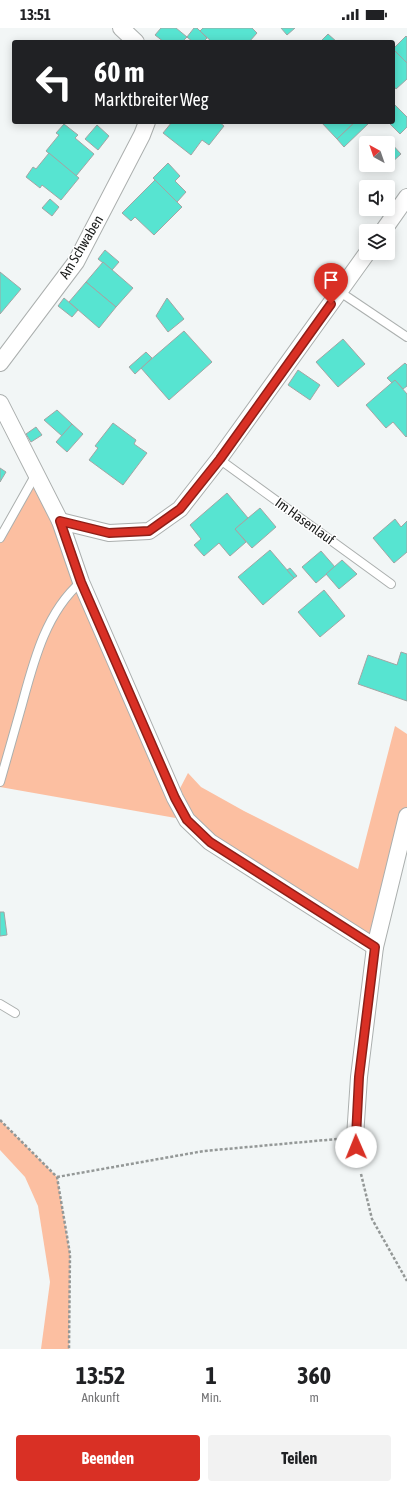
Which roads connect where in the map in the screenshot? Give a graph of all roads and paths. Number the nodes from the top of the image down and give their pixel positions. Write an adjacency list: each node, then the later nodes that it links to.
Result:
1 (121, 28): 2 (street)
2 (134, 40)
3 (146, 124): 9 (street, Am Schwaben)
4 (407, 197): 5 (street)
5 (388, 224)
6 (362, 260): 7 (street)
7 (340, 292): 8 (lane); 11 (street)
8 (407, 337)
9 (0, 363)
10 (0, 403): 12 (street)
11 (220, 459): 13 (street); 16 (lane, Im Hasenlauf)
12 (36, 474): 13 (street); 14 (lane)
13 (60, 521): 15 (street)
14 (0, 538)
15 (81, 582): 17 (lane); 19 (street)
16 (391, 584)
17 (0, 782)
18 (407, 816): 19 (street)
19 (375, 947): 23 (street)
20 (0, 1004): 21 (lane)
21 (14, 1013)
22 (0, 1120): 25 (path)
23 (356, 1137): 24 (street); 25 (path)
24 (357, 1156): 26 (path)
25 (57, 1177): 27 (path)
26 (407, 1281)
27 (70, 1349)

